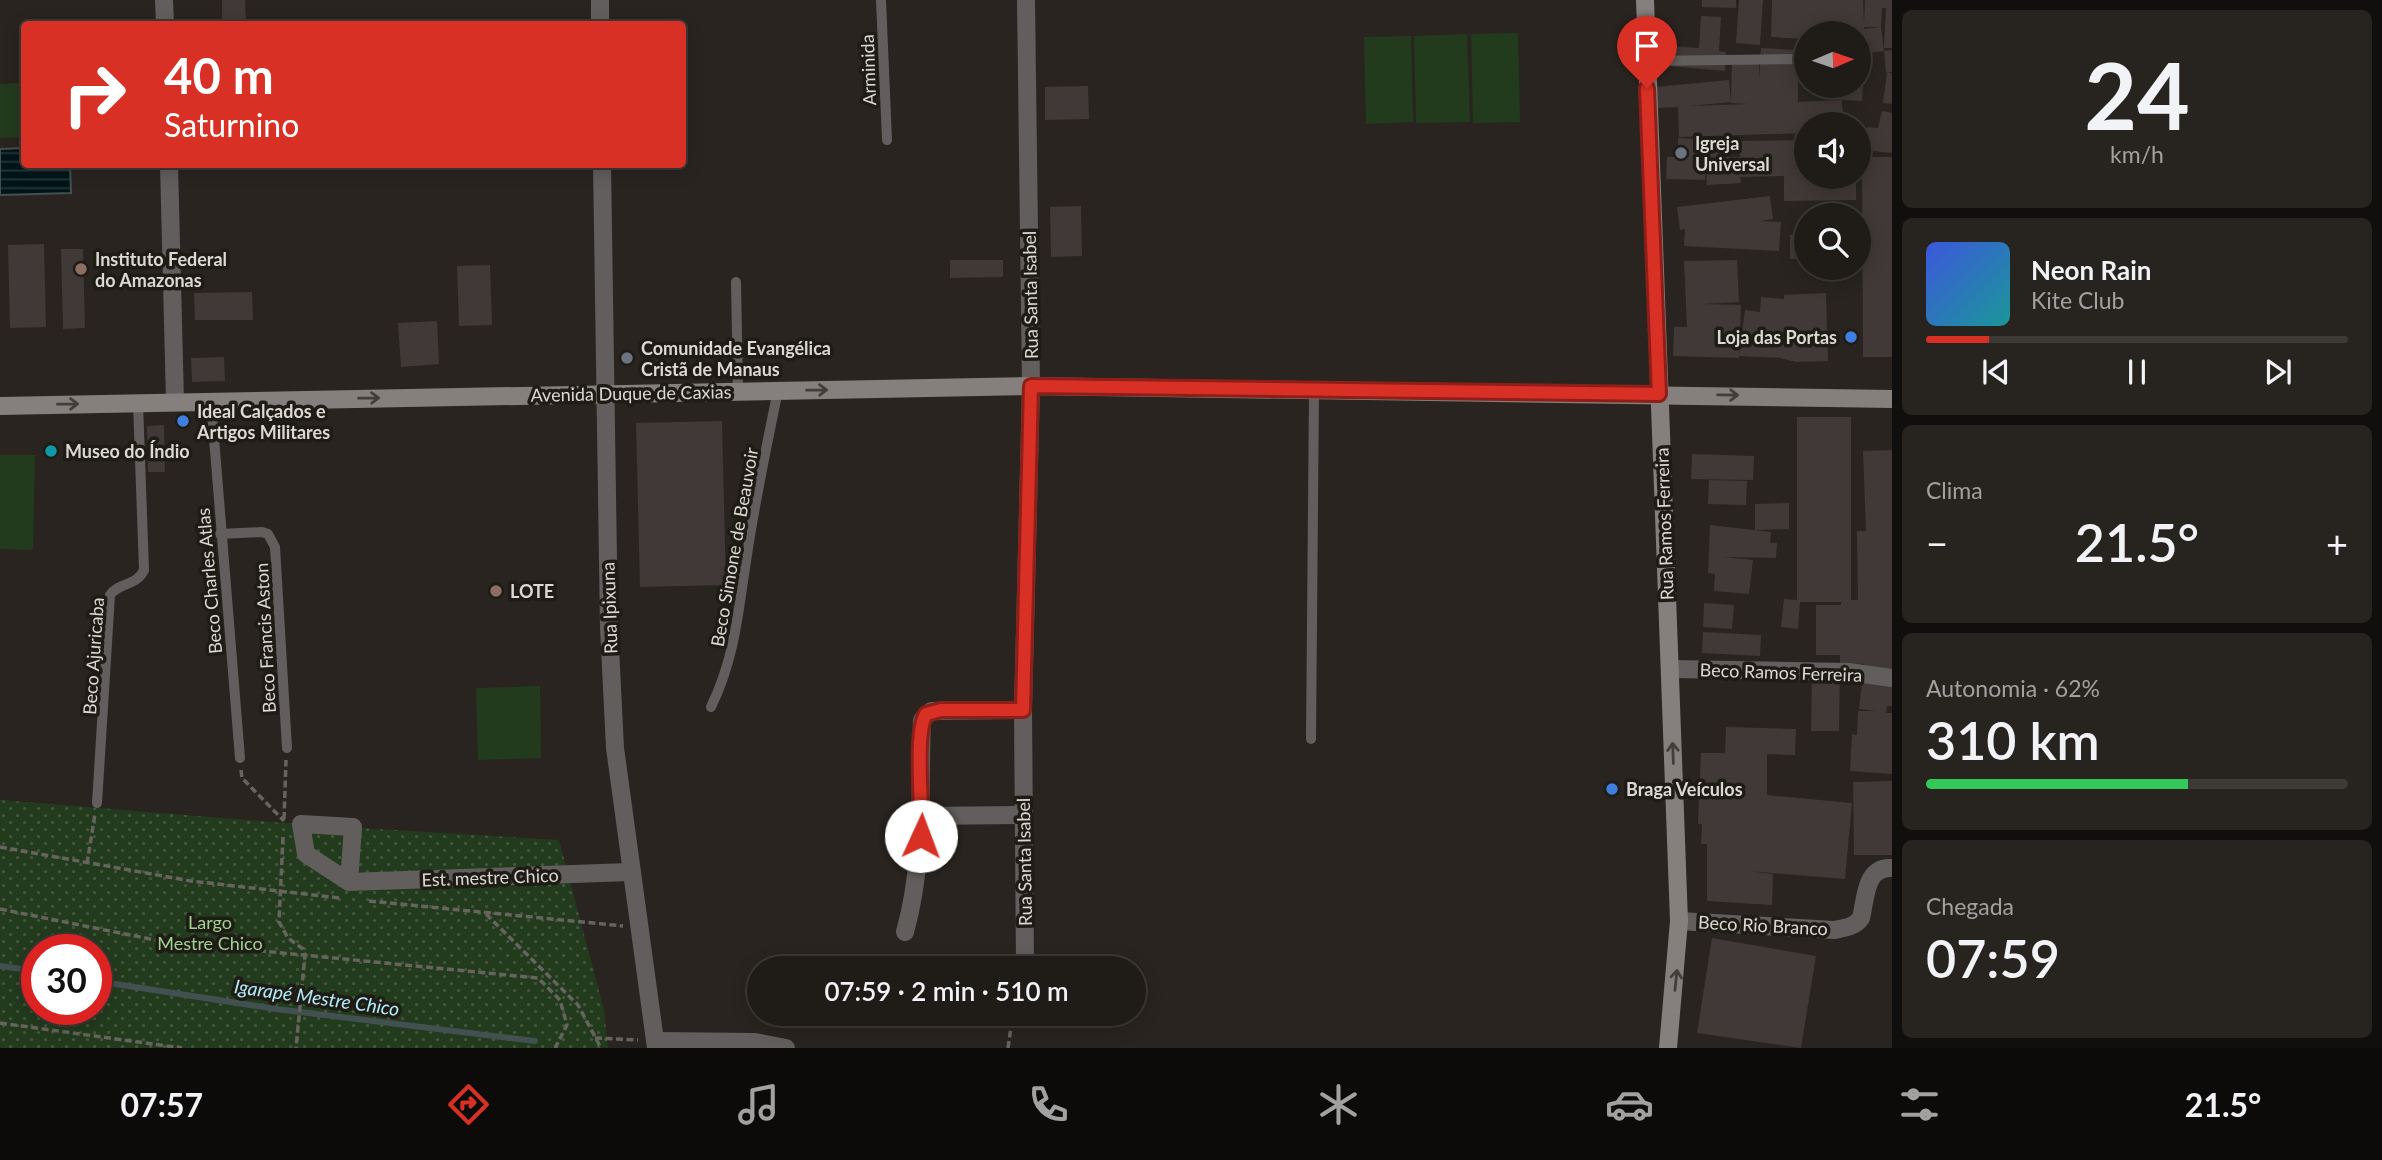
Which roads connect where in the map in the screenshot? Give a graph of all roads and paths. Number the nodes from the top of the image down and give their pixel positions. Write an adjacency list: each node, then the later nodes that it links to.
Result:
1 (164, 0): 6 (street)
2 (600, 0): 7 (street)
3 (881, 0): 10 (lane, Arminida)
4 (1026, 0): 14 (street, Rua Santa Isabel)
5 (1645, 0): 9 (street, Rua Ramos Ferreira)
6 (165, 21)
7 (600, 21)
8 (1794, 59): 9 (lane)
9 (1646, 61): 19 (street, Rua Ramos Ferreira)
10 (887, 139)
11 (169, 168): 22 (street)
12 (602, 168): 18 (street, Rua Ipixuna)
13 (736, 282): 17 (lane)
14 (1031, 386): 15 (street, Avenida Duque de Caxias, one-way to 14); 16 (street, Avenida Duque de Caxias); 29 (street, Rua Santa Isabel)
15 (778, 390): 17 (street, Avenida Duque de Caxias); 28 (lane, Beco Simone de Beauvoir)
16 (1314, 390): 19 (street, Avenida Duque de Caxias); 30 (lane)
17 (738, 391): 18 (street, Avenida Duque de Caxias)
18 (604, 394): 21 (street, Avenida Duque de Caxias, one-way to 18); 40 (street, Rua Ipixuna)
19 (1659, 394): 20 (street, Avenida Duque de Caxias, one-way to 20); 26 (street, Rua Ramos Ferreira)
20 (1892, 399)
21 (211, 401): 22 (street, Avenida Duque de Caxias); 25 (lane, Beco Charles Atlas)
22 (175, 402): 23 (street, Avenida Duque de Caxias)
23 (138, 403): 24 (street, Avenida Duque de Caxias, one-way to 23); 33 (lane, Beco Ajuricaba)
24 (0, 406)
25 (220, 534): 31 (lane, Beco Francis Aston); 32 (lane, Beco Charles Atlas)
26 (1671, 669): 27 (street, Beco Ramos Ferreira); 46 (street, Rua Ramos Ferreira, one-way to 26)
27 (1892, 678)
28 (711, 707)
29 (1023, 710): 34 (street, Rua Santa Isabel); 35 (street)
30 (1311, 739)
31 (287, 748): 36 (path)
32 (240, 758): 36 (path)
33 (97, 803): 38 (path)
34 (1023, 815): 35 (street); 49 (street, Rua Santa Isabel)
35 (923, 816): 48 (street)
36 (284, 821): 42 (path)
37 (0, 847): 38 (path)
38 (88, 864): 42 (path)
39 (1892, 868): 46 (street, Beco Rio Branco)
40 (630, 872): 41 (street, Est. mestre Chico); 47 (street, Rua Ipixuna)
41 (349, 891): 42 (path)
42 (281, 893): 50 (path)
43 (362, 901): 45 (path)
44 (0, 909): 50 (path)
45 (485, 913): 47 (path); 53 (path)
46 (1679, 921): 61 (street, Rua Ramos Ferreira, one-way to 46)
47 (639, 927): 54 (street, Rua Ipixuna)
48 (905, 932)
49 (1025, 956)
50 (305, 957): 56 (path); 57 (path)
51 (0, 1023): 55 (path)
52 (1011, 1026): 60 (path)
53 (595, 1038): 54 (path); 58 (path)
54 (656, 1044): 59 (street)
55 (182, 1048)
56 (296, 1048)
57 (555, 1048)
58 (601, 1048)
59 (786, 1048)
60 (1008, 1048)
61 (1668, 1048)

